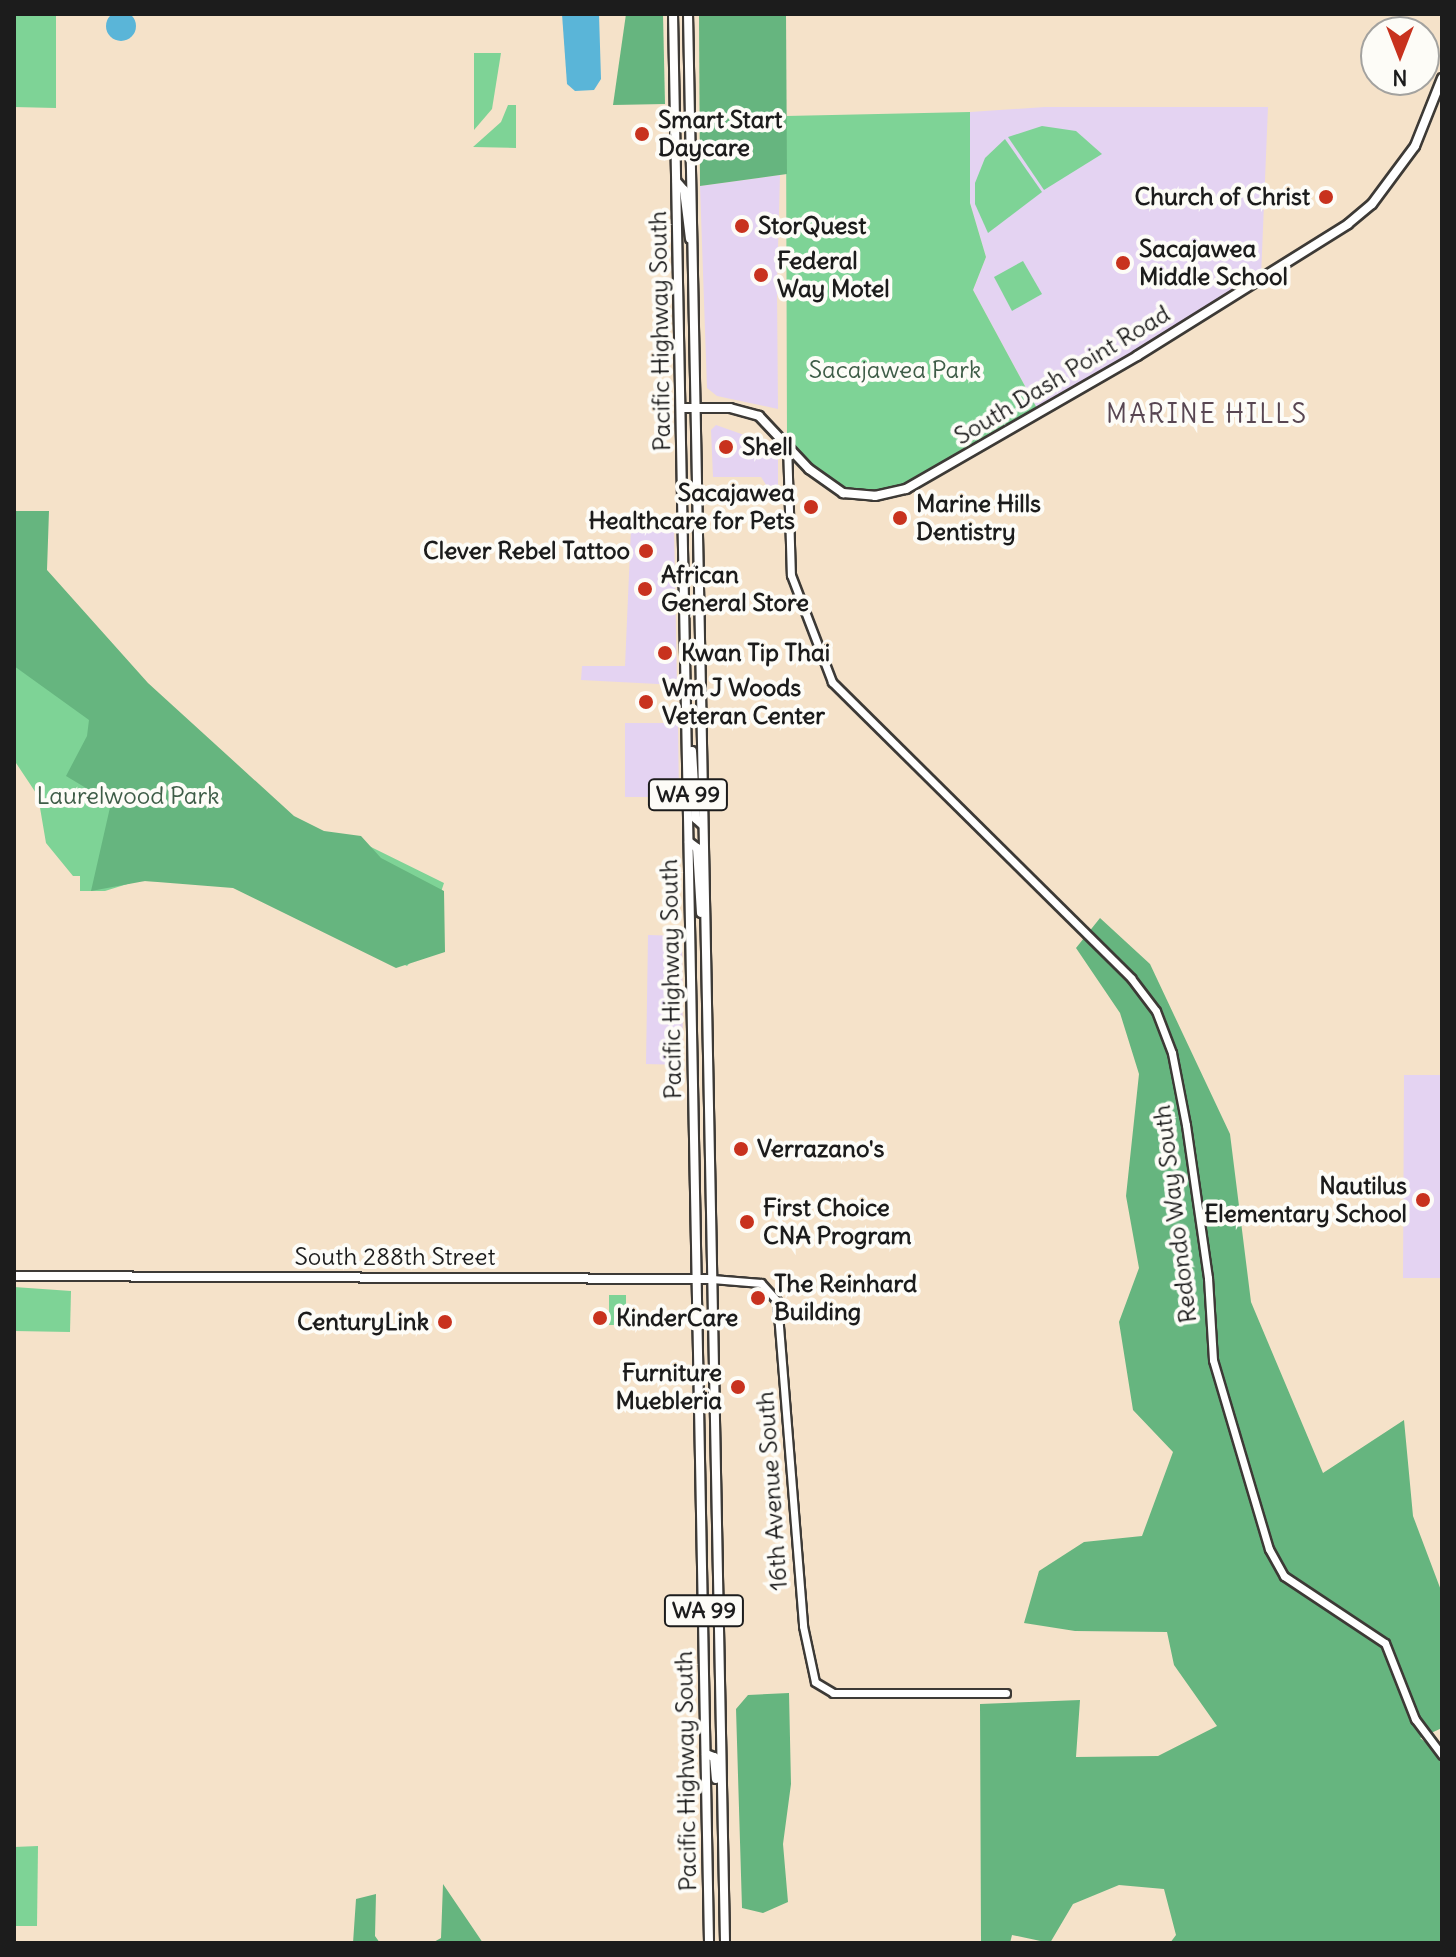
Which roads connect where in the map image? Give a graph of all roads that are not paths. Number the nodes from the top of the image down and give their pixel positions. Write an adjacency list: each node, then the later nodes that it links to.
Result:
1 (673, 14): 4 (main road, Pacific Highway South / WA 99)
2 (688, 14): 5 (main road, Pacific Highway South / WA 99)
3 (1442, 78): 8 (main road, South Dash Point Road)
4 (677, 182): 5 (main road); 6 (main road, Pacific Highway South / WA 99)
5 (693, 244): 7 (main road, Pacific Highway South / WA 99)
6 (681, 408): 7 (main road, South Dash Point Road); 9 (main road, Pacific Highway South / WA 99)
7 (696, 408): 8 (main road, South Dash Point Road); 10 (main road, Pacific Highway South / WA 99)
8 (787, 443): 19 (street, Redondo Way South)
9 (687, 726): 10 (main road); 11 (main road, Pacific Highway South / WA 99)
10 (703, 825): 12 (main road, Pacific Highway South / WA 99)
11 (689, 842): 12 (main road); 14 (main road, Pacific Highway South / WA 99)
12 (705, 934): 15 (main road, Pacific Highway South / WA 99)
13 (14, 1276): 14 (main road, South 288th Street)
14 (693, 1278): 15 (main road, South 288th Street); 18 (main road, Pacific Highway South / WA 99)
15 (712, 1279): 16 (street, South 288th Street); 20 (main road, Pacific Highway South / WA 99)
16 (773, 1291): 17 (street, 16th Avenue South)
17 (1006, 1693)
18 (706, 1754): 20 (main road); 21 (main road, Pacific Highway South / WA 99)
19 (1442, 1755)
20 (722, 1807): 22 (main road, Pacific Highway South / WA 99)
21 (709, 1943)
22 (725, 1943)

